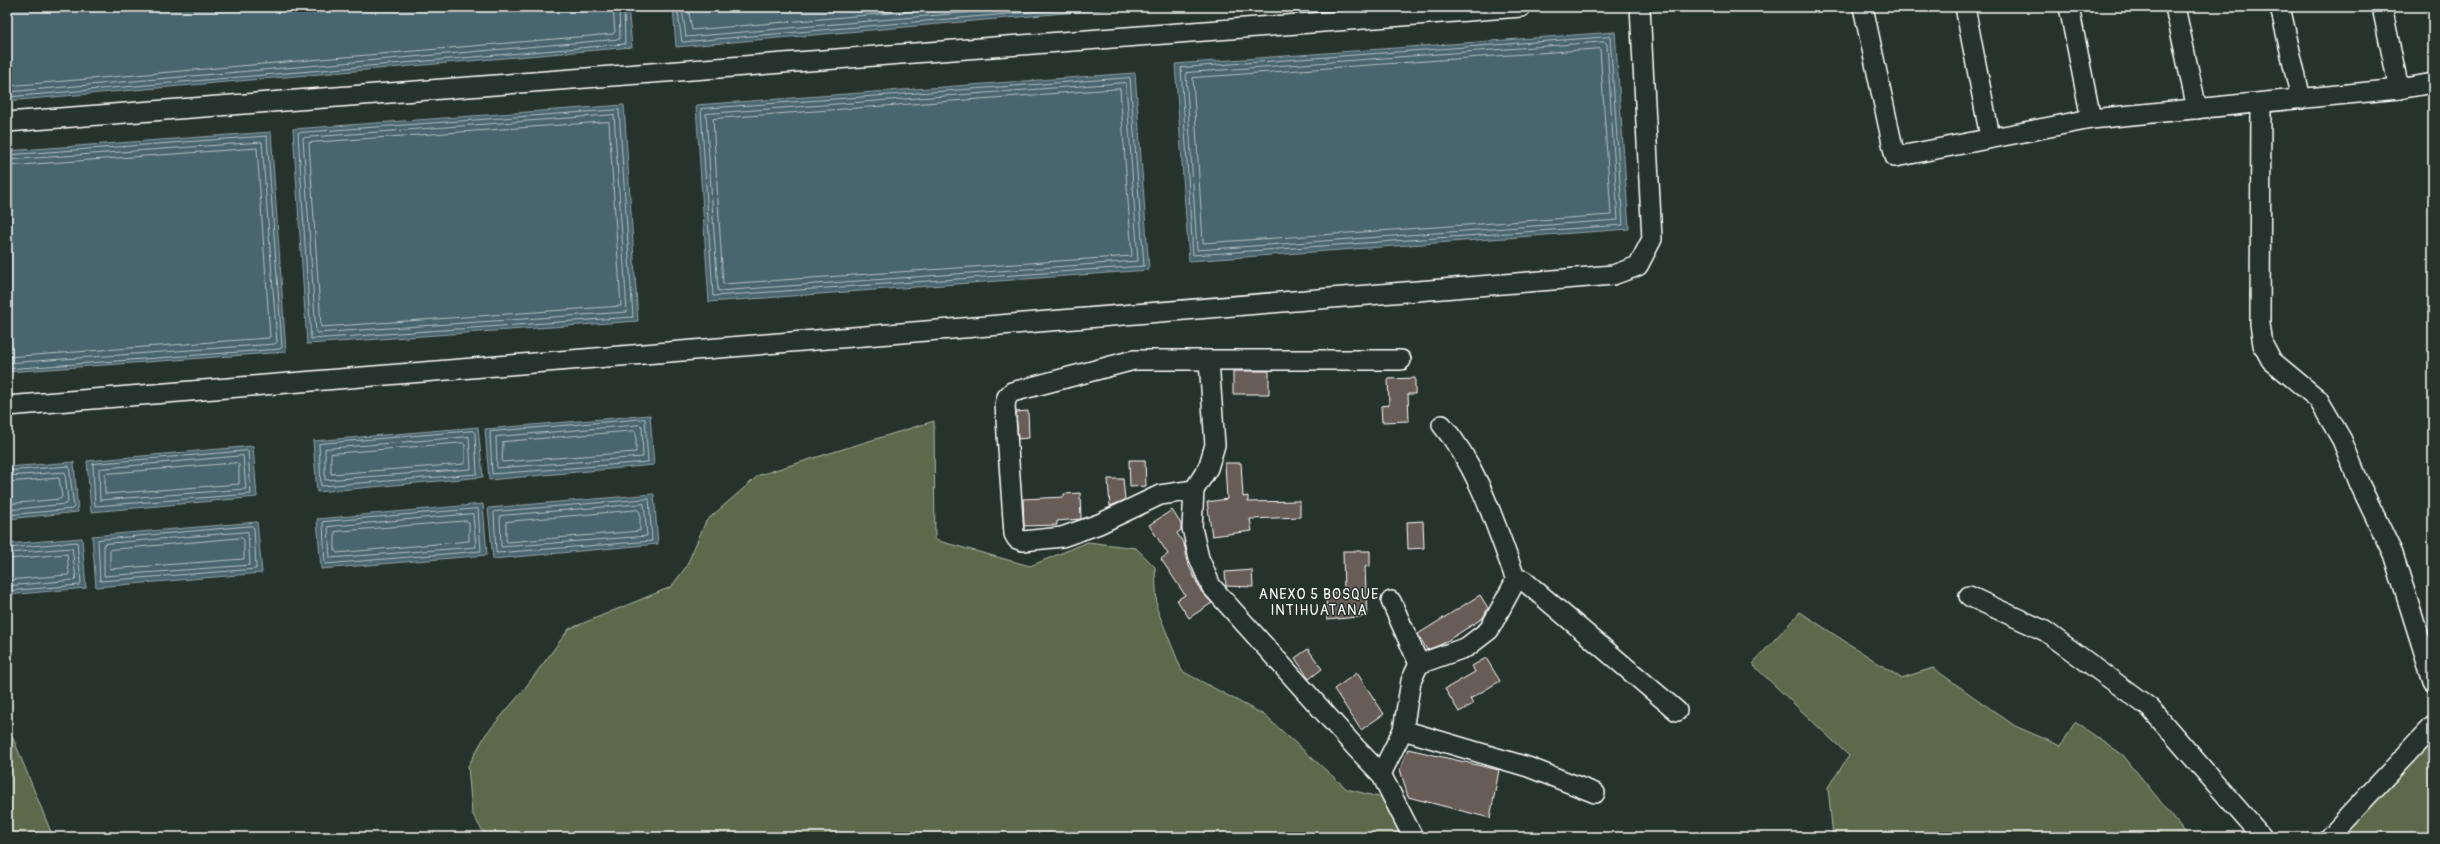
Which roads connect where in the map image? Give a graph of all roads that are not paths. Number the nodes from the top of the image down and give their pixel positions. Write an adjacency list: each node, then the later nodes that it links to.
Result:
1 (1521, 7): 15 (street)
2 (1640, 7): 19 (street)
3 (1863, 7): 16 (street)
4 (1965, 7): 16 (street)
5 (2069, 7): 14 (street)
6 (2176, 7): 13 (street)
7 (2280, 7): 11 (street)
8 (2382, 7): 10 (street)
9 (2433, 83): 10 (street)
10 (2399, 89): 11 (street)
11 (2301, 99): 12 (street)
12 (2261, 103): 13 (street); 26 (street)
13 (2197, 109): 14 (street)
14 (2091, 119): 16 (street)
15 (7, 122)
16 (1990, 137)
17 (1401, 360): 18 (street)
18 (1209, 361): 21 (street); 21 (street)
19 (7, 406)
20 (1442, 425): 22 (street)
21 (1194, 490): 30 (street)
22 (1516, 580): 25 (street); 27 (street)
23 (1969, 596): 33 (street)
24 (1391, 601): 25 (street)
25 (1419, 664): 29 (street)
26 (2433, 682)
27 (1677, 711)
28 (2433, 726): 34 (street)
29 (1403, 730): 30 (street); 31 (street)
30 (1381, 774): 32 (street)
31 (1595, 793)
32 (1413, 837)
33 (2262, 837)
34 (2329, 837)

